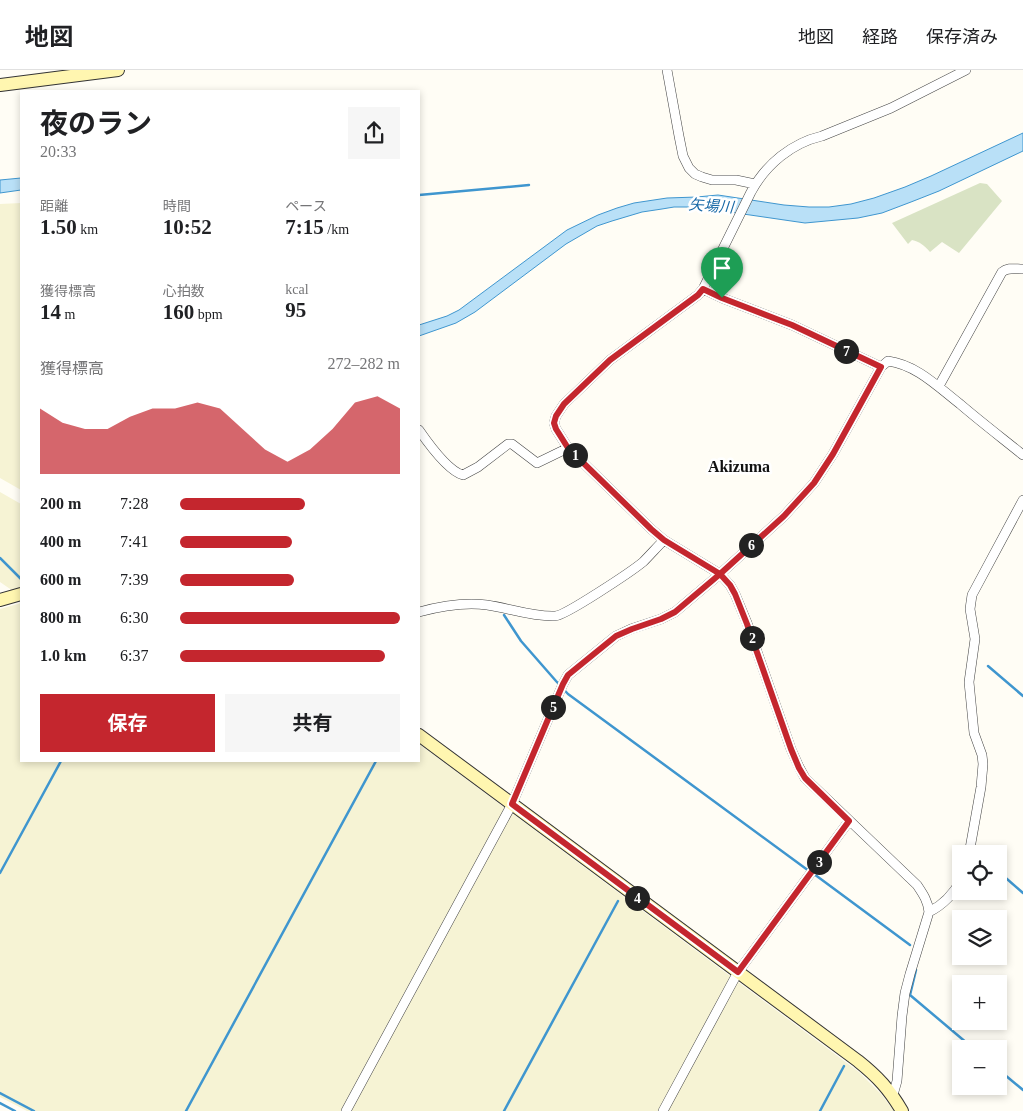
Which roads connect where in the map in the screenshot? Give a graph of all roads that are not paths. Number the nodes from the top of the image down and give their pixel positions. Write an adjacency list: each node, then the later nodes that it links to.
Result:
1 (118, 70): 4 (main road)
2 (667, 70): 5 (street)
3 (966, 70): 5 (street)
4 (0, 85)
5 (755, 184): 7 (street)
6 (1023, 269): 9 (street)
7 (703, 289): 8 (street); 11 (street)
8 (881, 367): 9 (street); 15 (street)
9 (939, 386): 12 (street)
10 (420, 431): 11 (street)
11 (568, 448): 14 (street)
12 (1023, 455)
13 (1023, 500): 22 (street)
14 (664, 540): 15 (street); 18 (street)
15 (720, 574): 20 (street); 21 (street)
16 (20, 594): 17 (main road)
17 (0, 600)
18 (420, 612)
19 (420, 736): 20 (main road)
20 (512, 804): 25 (main road); 27 (street)
21 (849, 821): 24 (street); 25 (street)
22 (971, 845)
23 (952, 893): 24 (street)
24 (929, 912): 26 (street)
25 (738, 972): 26 (main road); 28 (street)
26 (893, 1095): 29 (main road)
27 (346, 1111)
28 (663, 1111)
29 (902, 1111)

